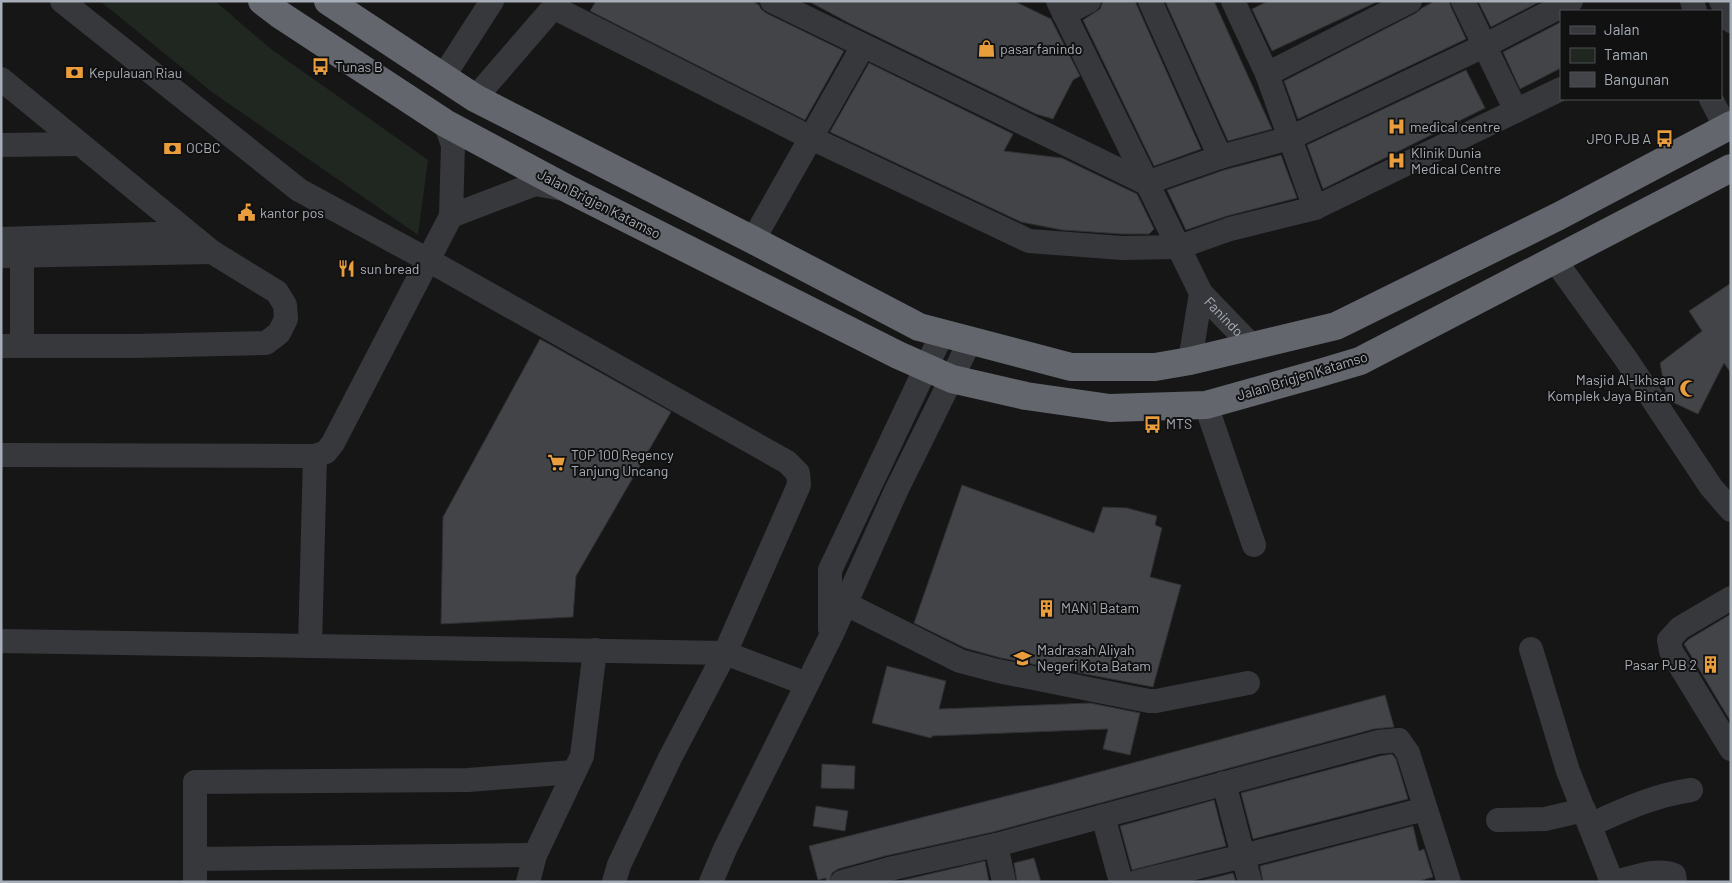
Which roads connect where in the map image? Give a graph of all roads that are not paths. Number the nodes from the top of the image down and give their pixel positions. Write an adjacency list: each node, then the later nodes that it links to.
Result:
1 (62, 1): 41 (street)
2 (262, 1): 23 (highway, Jalan Brigjen Katamso)
3 (328, 1): 17 (highway)
4 (492, 1): 17 (street)
5 (772, 1): 14 (street)
6 (1088, 1): 13 (street)
7 (1150, 1): 29 (street)
8 (1410, 1): 16 (street)
9 (1463, 1): 15 (street)
10 (1572, 1): 15 (street)
11 (556, 4): 20 (street); 25 (street)
12 (1241, 4): 16 (street)
13 (1061, 8): 31 (street)
14 (862, 46): 25 (street); 31 (street)
15 (1484, 46): 22 (street); 26 (street)
16 (1267, 74): 26 (street)
17 (443, 76): 20 (highway)
18 (1, 79): 27 (street)
19 (1560, 89): 22 (street)
20 (475, 98): 36 (highway)
21 (1713, 100): 24 (street)
22 (1516, 111): 33 (street)
23 (445, 123): 32 (highway, Jalan Brigjen Katamso); 34 (street)
24 (1728, 126): 46 (highway)
25 (811, 138): 36 (street); 37 (street)
26 (1290, 138): 29 (street); 33 (street)
27 (80, 144): 28 (street); 35 (street)
28 (1, 145)
29 (1220, 157): 31 (street)
30 (1731, 168): 40 (highway, Jalan Brigjen Katamso)
31 (1146, 183): 37 (street)
32 (570, 190): 34 (street); 48 (highway, Jalan Brigjen Katamso)
33 (1315, 208): 37 (street)
34 (451, 216): 41 (street)
35 (187, 233): 38 (street); 39 (street)
36 (753, 240): 43 (highway)
37 (1179, 246): 42 (street)
38 (12, 247): 39 (street); 45 (street)
39 (212, 252): 45 (street)
40 (1554, 259): 50 (highway, Jalan Brigjen Katamso); 53 (street)
41 (428, 260): 52 (street); 62 (street)
42 (1201, 293): 46 (street, Fanindo); 47 (street, Fanindo)
43 (942, 334): 44 (highway); 48 (street)
44 (970, 342): 47 (highway); 49 (street)
45 (12, 346)
46 (1252, 346): 47 (highway)
47 (1190, 361)
48 (927, 368): 49 (highway, Jalan Brigjen Katamso); 57 (street)
49 (952, 379): 50 (highway, Jalan Brigjen Katamso); 56 (street)
50 (1206, 405): 54 (street)
51 (1, 455): 52 (street)
52 (315, 456): 59 (street)
53 (1731, 510)
54 (1254, 545)
55 (1731, 598): 65 (street)
56 (846, 604): 57 (street); 63 (street)
57 (830, 636): 64 (street)
58 (1, 641): 59 (street)
59 (310, 646): 61 (street)
60 (1531, 649): 71 (street)
61 (594, 650): 62 (street); 66 (street)
62 (725, 653): 64 (street); 79 (street)
63 (1248, 682)
64 (807, 684): 80 (street)
65 (1731, 749)
66 (574, 772): 74 (street); 76 (street)
67 (1224, 783): 69 (street); 70 (street); 75 (street)
68 (1692, 790): 71 (street)
69 (1425, 809): 75 (street); 86 (street)
70 (1103, 816): 73 (street); 83 (street)
71 (1587, 817): 72 (street); 87 (street)
72 (1498, 820)
73 (996, 845): 77 (street); 82 (street)
74 (535, 856): 76 (street); 78 (street)
75 (1243, 856): 84 (street); 85 (street)
76 (195, 870)
77 (890, 875): 81 (street)
78 (528, 882)
79 (614, 882)
80 (711, 882)
81 (842, 882)
82 (1004, 882)
83 (1122, 882)
84 (1137, 882)
85 (1250, 882)
86 (1449, 882)
87 (1612, 882)
88 (1616, 882): 89 (street)
89 (1676, 882)

